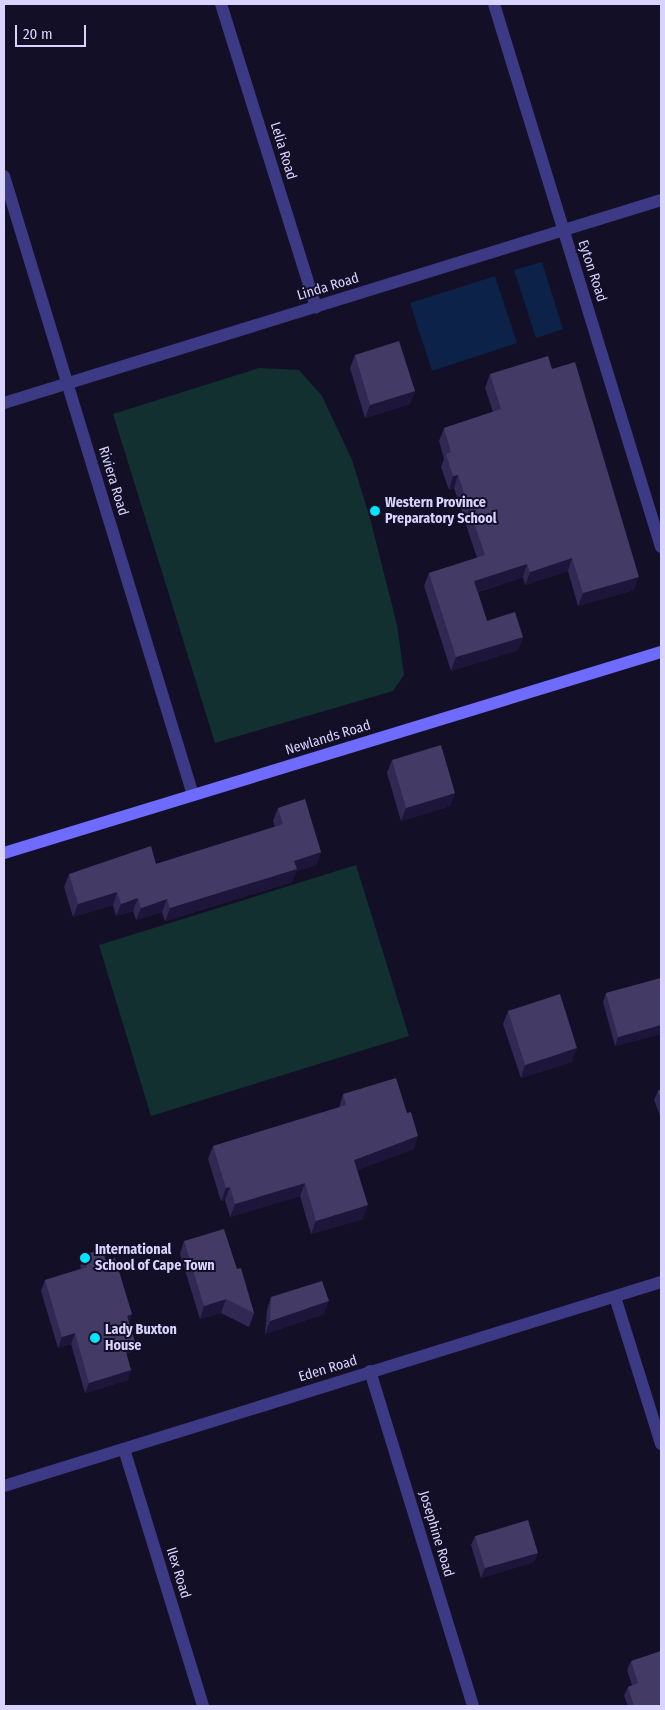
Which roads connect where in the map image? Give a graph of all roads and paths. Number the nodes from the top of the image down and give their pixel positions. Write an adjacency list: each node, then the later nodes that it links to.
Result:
1 (221, 4): 6 (street, Lelia Road)
2 (494, 4): 5 (street, Eyton Road)
3 (4, 176): 7 (street, Riviera Road)
4 (661, 200): 5 (street, Linda Road)
5 (563, 230): 6 (street, Linda Road); 9 (street, Eyton Road)
6 (316, 307): 7 (street, Linda Road)
7 (67, 383): 8 (street, Linda Road); 11 (street, Riviera Road)
8 (4, 403)
9 (661, 547)
10 (661, 652): 11 (main road, Newlands Road)
11 (193, 795): 12 (main road, Newlands Road)
12 (4, 853)
13 (661, 1282): 14 (street, Eden Road)
14 (615, 1297): 15 (street, Eden Road); 16 (street)
15 (370, 1372): 17 (street, Eden Road); 20 (street, Josephine Road)
16 (661, 1444)
17 (124, 1448): 18 (street, Eden Road); 19 (street, Ilex Road)
18 (4, 1486)
19 (203, 1706)
20 (473, 1706)

